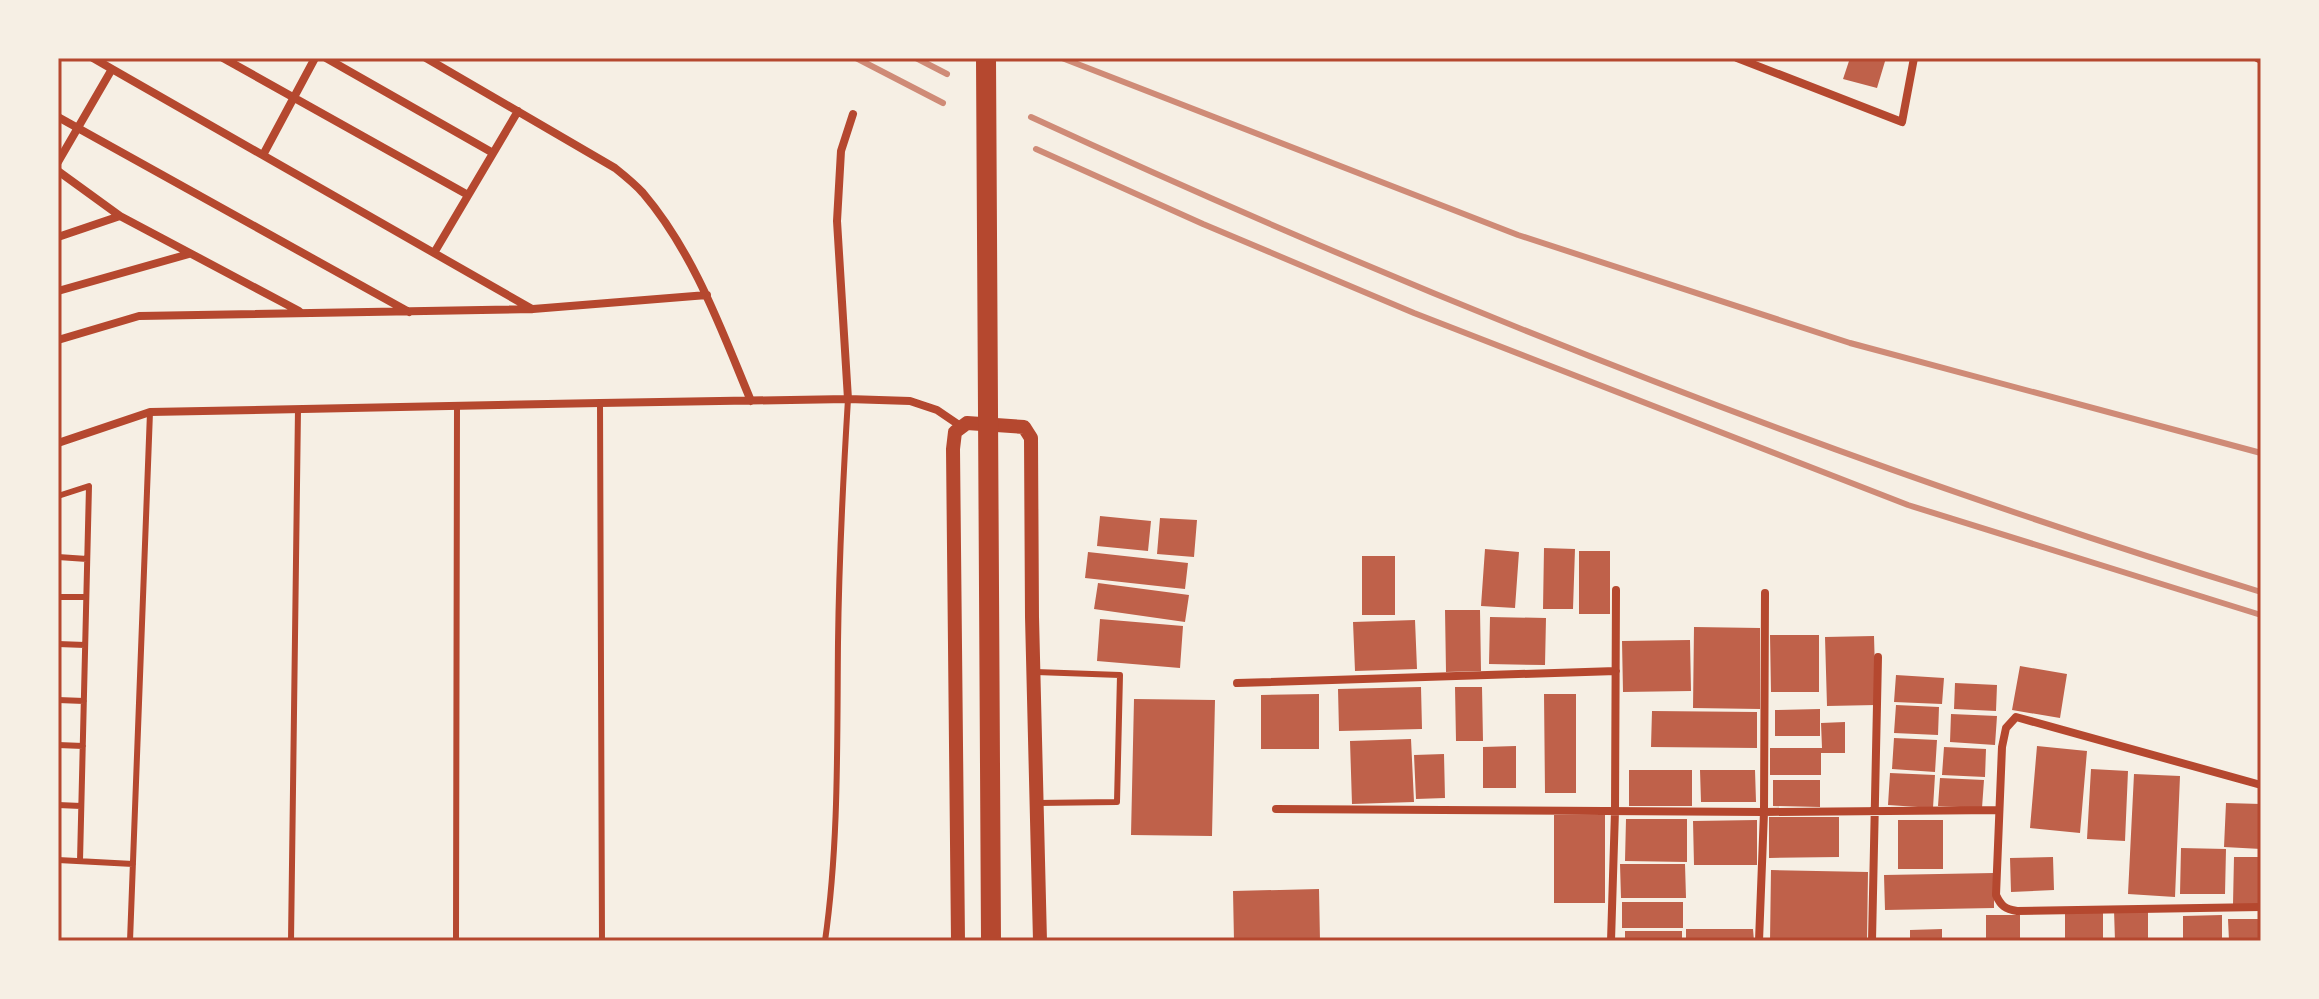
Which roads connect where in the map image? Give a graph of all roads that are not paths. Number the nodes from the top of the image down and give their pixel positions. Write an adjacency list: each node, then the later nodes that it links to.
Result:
1 (93, 58): 9 (street)
2 (223, 58): 10 (street)
3 (315, 58): 10 (street)
4 (326, 58): 15 (street)
5 (426, 58): 11 (street)
6 (986, 58): 74 (main road)
7 (1737, 58): 8 (street)
8 (1914, 58)
9 (112, 69): 14 (street); 16 (street)
10 (294, 98): 16 (street); 19 (street)
11 (518, 111): 15 (street); 25 (street)
12 (853, 114): 30 (street)
13 (58, 117): 14 (street)
14 (78, 128): 17 (street); 28 (street)
15 (493, 153): 19 (street)
16 (263, 155): 22 (street)
17 (58, 162)
18 (58, 171): 20 (street)
19 (468, 195): 22 (street)
20 (120, 216): 21 (street); 23 (street)
21 (61, 234)
22 (434, 253): 26 (street)
23 (190, 254): 24 (street); 27 (street)
24 (58, 291)
25 (707, 295): 26 (street); 31 (street)
26 (533, 309): 28 (street)
27 (301, 312): 28 (street); 29 (street)
28 (410, 312)
29 (58, 340)
30 (848, 399): 31 (street); 36 (street); 72 (lane)
31 (751, 401): 32 (street)
32 (600, 403): 33 (street); 71 (lane)
33 (457, 406): 34 (street); 70 (lane)
34 (298, 409): 35 (street); 69 (lane)
35 (150, 412): 37 (street); 66 (lane)
36 (962, 427): 49 (street); 73 (street)
37 (58, 443)
38 (58, 496): 40 (lane)
39 (58, 557): 40 (lane)
40 (87, 559): 44 (lane)
41 (1616, 590): 48 (street)
42 (1765, 593): 63 (street)
43 (58, 597): 44 (lane)
44 (86, 597): 46 (lane)
45 (58, 644): 46 (lane)
46 (85, 645): 52 (lane)
47 (1878, 657): 62 (street)
48 (1616, 671): 50 (street); 61 (street)
49 (1033, 672): 56 (street); 56 (lane)
50 (1237, 683)
51 (58, 700): 52 (lane)
52 (84, 701): 54 (lane)
53 (58, 745): 54 (lane)
54 (83, 746): 58 (lane)
55 (2261, 785): 60 (street)
56 (1037, 803): 75 (street)
57 (58, 805): 58 (lane)
58 (81, 806): 65 (lane)
59 (1276, 809): 61 (street)
60 (1999, 810): 62 (street); 67 (street)
61 (1615, 811): 63 (street); 76 (street)
62 (1875, 811): 63 (street); 78 (street)
63 (1764, 812): 77 (street)
64 (58, 860): 65 (lane)
65 (80, 861): 66 (lane)
66 (133, 864): 68 (lane)
67 (2261, 907)
68 (130, 941)
69 (291, 941)
70 (456, 941)
71 (602, 941)
72 (825, 941)
73 (958, 941)
74 (991, 941)
75 (1040, 941)
76 (1611, 941)
77 (1759, 941)
78 (1872, 941)

